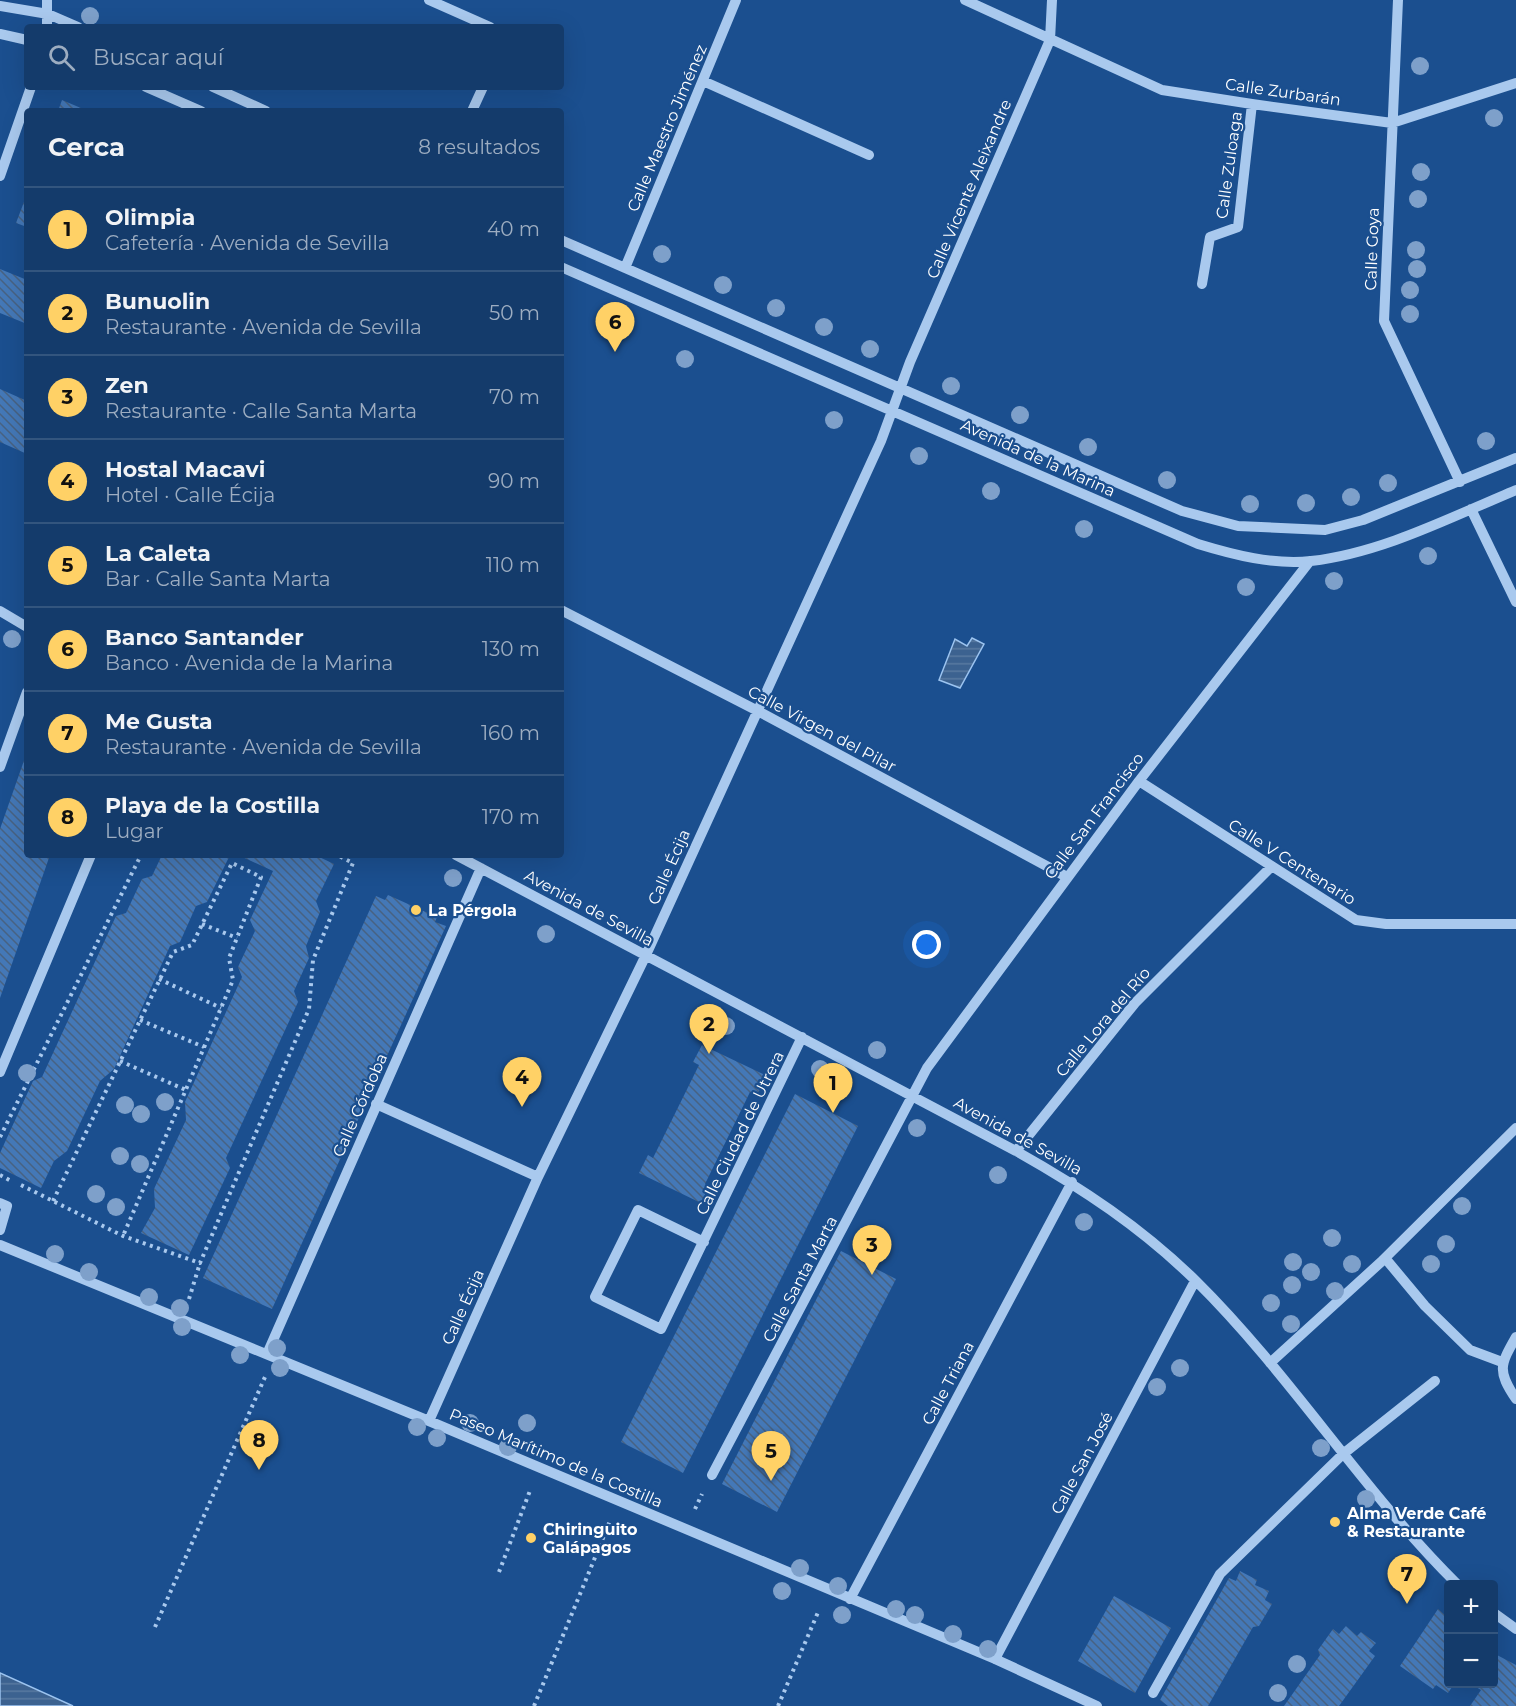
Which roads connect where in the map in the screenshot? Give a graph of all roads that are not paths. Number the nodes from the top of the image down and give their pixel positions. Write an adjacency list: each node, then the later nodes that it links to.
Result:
1 (47, 0): 8 (street)
2 (429, 0): 11 (street)
3 (736, 0): 15 (street, Calle Maestro Jiménez)
4 (965, 0): 14 (street, Calle Zurbarán)
5 (1052, 0): 14 (street, Calle Vicente Aleixandre)
6 (1398, 0): 27 (street, Calle Goya)
7 (0, 6): 8 (street)
8 (48, 14): 9 (street); 10 (street)
9 (47, 24)
10 (71, 24)
11 (483, 24)
12 (0, 34): 13 (street)
13 (24, 39)
14 (1050, 40): 21 (street, Calle Zurbarán); 34 (street, Calle Vicente Aleixandre)
15 (704, 81): 28 (street); 32 (street, Calle Maestro Jiménez)
16 (1516, 83): 27 (street, Calle Zurbarán)
17 (31, 90): 22 (street)
18 (153, 90): 23 (street)
19 (220, 90): 24 (street)
20 (482, 90): 25 (street)
21 (1252, 104): 27 (street, Calle Zurbarán); 33 (street, Calle Zuloaga)
22 (24, 108)
23 (194, 108)
24 (259, 108)
25 (473, 108)
26 (24, 109): 29 (street)
27 (1392, 123): 37 (street, Calle Goya)
28 (869, 155)
29 (0, 176)
30 (564, 241): 32 (street, Avenida de la Marina)
31 (564, 268): 35 (street, Avenida de la Marina)
32 (625, 268): 34 (street, Avenida de la Marina)
33 (1202, 284)
34 (901, 388): 35 (street, Calle Écija); 37 (street, Avenida de la Marina)
35 (892, 411): 40 (street, Avenida de la Marina); 46 (street, Calle Écija)
36 (1516, 458): 37 (street, Avenida de la Marina)
37 (1460, 482)
38 (1516, 490): 39 (street, Avenida de la Marina)
39 (1471, 509): 40 (street, Avenida de la Marina); 41 (street)
40 (1310, 561): 48 (street, Calle San Francisco)
41 (1516, 602)
42 (0, 611): 44 (street)
43 (564, 612): 46 (street, Calle Virgen del Pilar)
44 (24, 625)
45 (24, 700): 47 (street)
46 (756, 710): 53 (street, Calle Virgen del Pilar); 55 (street, Calle Écija)
47 (0, 767)
48 (1139, 781): 51 (street, Calle V Centenario); 53 (street, Calle San Francisco)
49 (90, 858): 57 (street)
50 (462, 858): 52 (street, Avenida de Sevilla)
51 (1271, 867): 54 (street, Calle V Centenario); 61 (street, Calle Lora del Río)
52 (481, 868): 55 (street, Avenida de Sevilla); 59 (street, Calle Córdoba)
53 (1067, 877): 58 (street, Calle San Francisco)
54 (1516, 924)
55 (646, 955): 56 (street, Avenida de Sevilla); 62 (street, Calle Écija)
56 (802, 1037): 58 (street, Avenida de Sevilla); 66 (street, Calle Ciudad de Utrera)
57 (0, 1072)
58 (914, 1096): 61 (street, Avenida de Sevilla); 78 (street, Calle Santa Marta)
59 (376, 1104): 62 (street); 71 (street, Calle Córdoba)
60 (1516, 1128): 68 (street)
61 (1016, 1151): 63 (street, Avenida de Sevilla)
62 (538, 1177): 76 (street, Calle Écija)
63 (1072, 1182): 69 (street, Avenida de Sevilla); 80 (street, Calle Triana)
64 (0, 1203): 65 (street)
65 (0, 1230)
66 (704, 1242): 66 (street, Calle Ciudad de Utrera)
67 (0, 1245): 71 (street, Paseo Marítimo de la Costilla)
68 (1383, 1260): 72 (street); 73 (street)
69 (1195, 1281): 73 (street, Avenida de Sevilla); 83 (street, Calle San José)
70 (1516, 1336): 72 (street)
71 (270, 1355): 76 (street, Paseo Marítimo de la Costilla)
72 (1502, 1362): 75 (street)
73 (1270, 1363): 77 (street, Avenida de Sevilla)
74 (1435, 1381): 77 (street)
75 (1516, 1399)
76 (429, 1421): 80 (street, Paseo Marítimo de la Costilla)
77 (1342, 1454): 79 (street, Avenida de Sevilla); 84 (street)
78 (712, 1475)
79 (1453, 1580)
80 (850, 1599): 83 (street, Paseo Marítimo de la Costilla)
81 (1498, 1616): 82 (street)
82 (1516, 1629)
83 (995, 1659): 85 (street, Paseo Marítimo de la Costilla)
84 (1153, 1693)
85 (1097, 1706)

